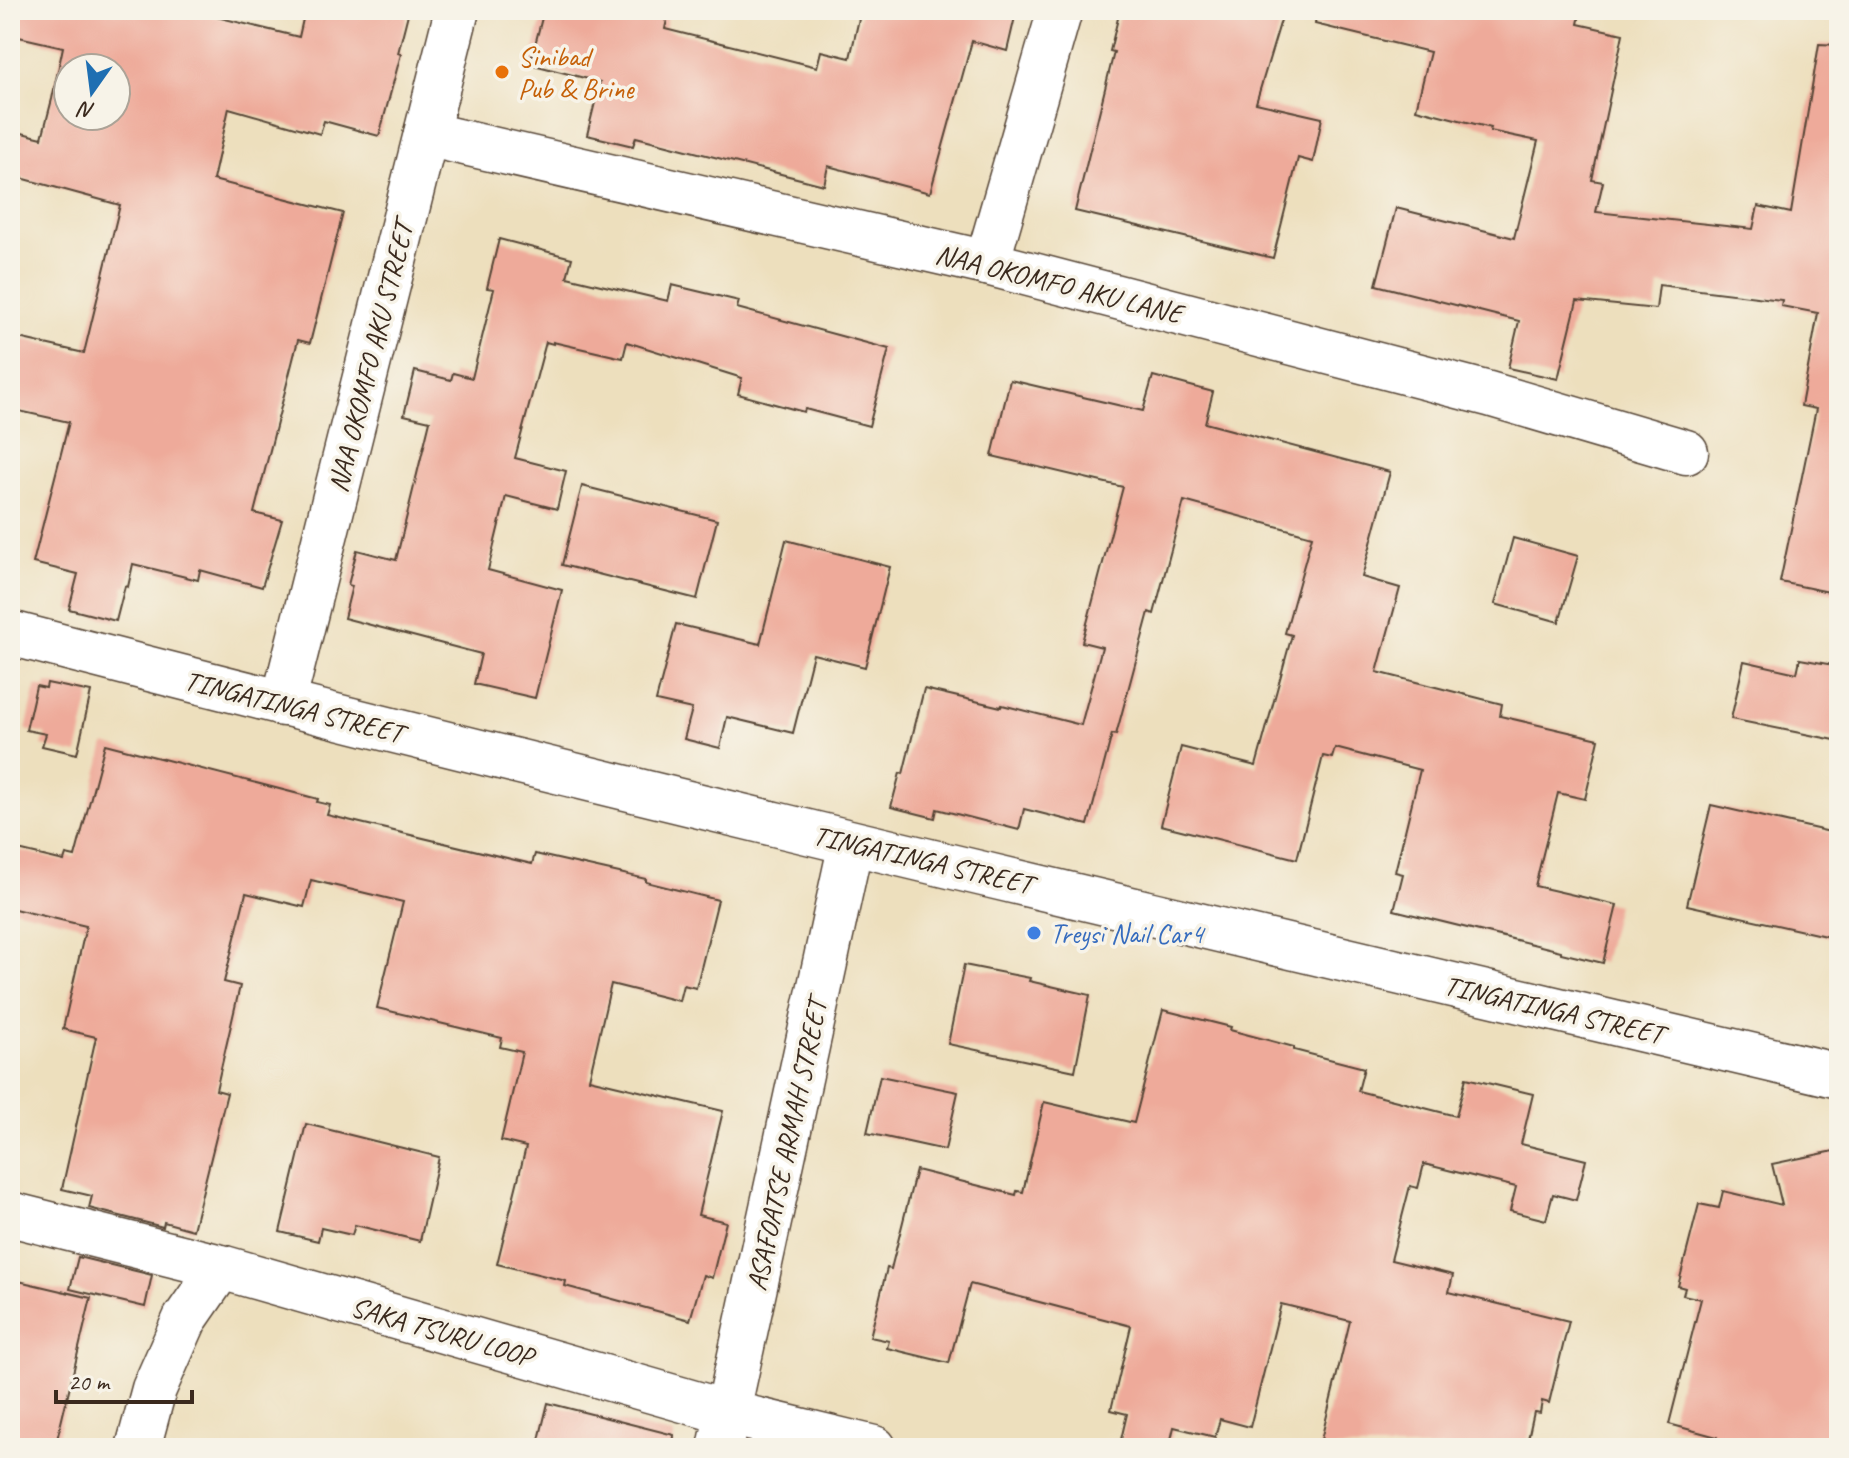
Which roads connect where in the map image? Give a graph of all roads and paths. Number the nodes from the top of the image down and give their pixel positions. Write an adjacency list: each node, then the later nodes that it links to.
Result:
1 (457, 10): 3 (street, NAA OKOMFO AKU STREET)
2 (1060, 10): 4 (street)
3 (426, 134): 4 (street, NAA OKOMFO AKU LANE); 7 (street, NAA OKOMFO AKU STREET)
4 (987, 263): 5 (street, NAA OKOMFO AKU LANE)
5 (1686, 452)
6 (10, 633): 7 (street, TINGATINGA STREET)
7 (283, 704): 8 (street, TINGATINGA STREET)
8 (851, 843): 9 (street, TINGATINGA STREET); 12 (street, ASAFOATSE ARMAH STREET)
9 (1839, 1076)
10 (10, 1214): 11 (street, SAKA TSURU LOOP)
11 (221, 1267): 12 (street, SAKA TSURU LOOP); 13 (street)
12 (724, 1430): 14 (street, SAKA TSURU LOOP)
13 (138, 1448)
14 (874, 1448)

